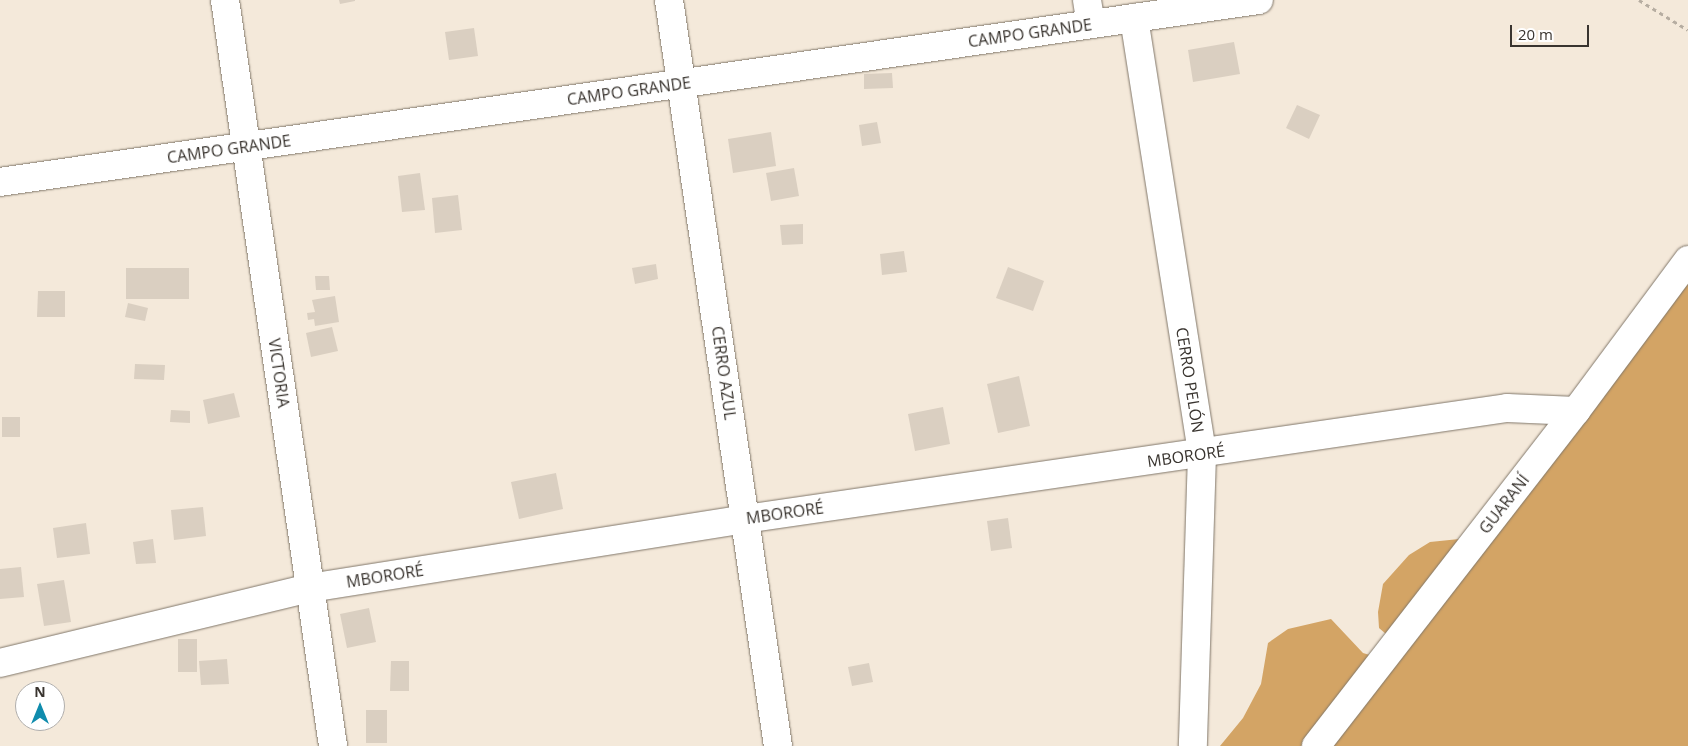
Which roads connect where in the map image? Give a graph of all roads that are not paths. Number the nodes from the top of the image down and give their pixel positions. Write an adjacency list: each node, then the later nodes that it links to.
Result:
1 (224, 0): 7 (street, VICTORIA)
2 (669, 0): 6 (street, CERRO AZUL)
3 (1259, 0): 5 (street, CAMPO GRANDE)
4 (1089, 12): 5 (street, CAMPO GRANDE); 6 (street, CAMPO GRANDE)
5 (1134, 18): 11 (street, CERRO PELÓN)
6 (681, 84): 7 (street, CAMPO GRANDE); 12 (street, CERRO AZUL)
7 (246, 146): 8 (street, CAMPO GRANDE); 13 (street, VICTORIA)
8 (0, 182)
9 (1688, 260): 10 (street, GUARANÍ)
10 (1576, 411): 11 (street, MBORORÉ); 18 (street, GUARANÍ)
11 (1202, 454): 12 (street, MBORORÉ); 17 (street, CERRO PELÓN)
12 (745, 518): 13 (street, MBORORÉ); 16 (street, CERRO AZUL)
13 (310, 588): 14 (street, MBORORÉ); 15 (street, VICTORIA)
14 (0, 662)
15 (333, 746)
16 (778, 746)
17 (1193, 746)
18 (1316, 746)

